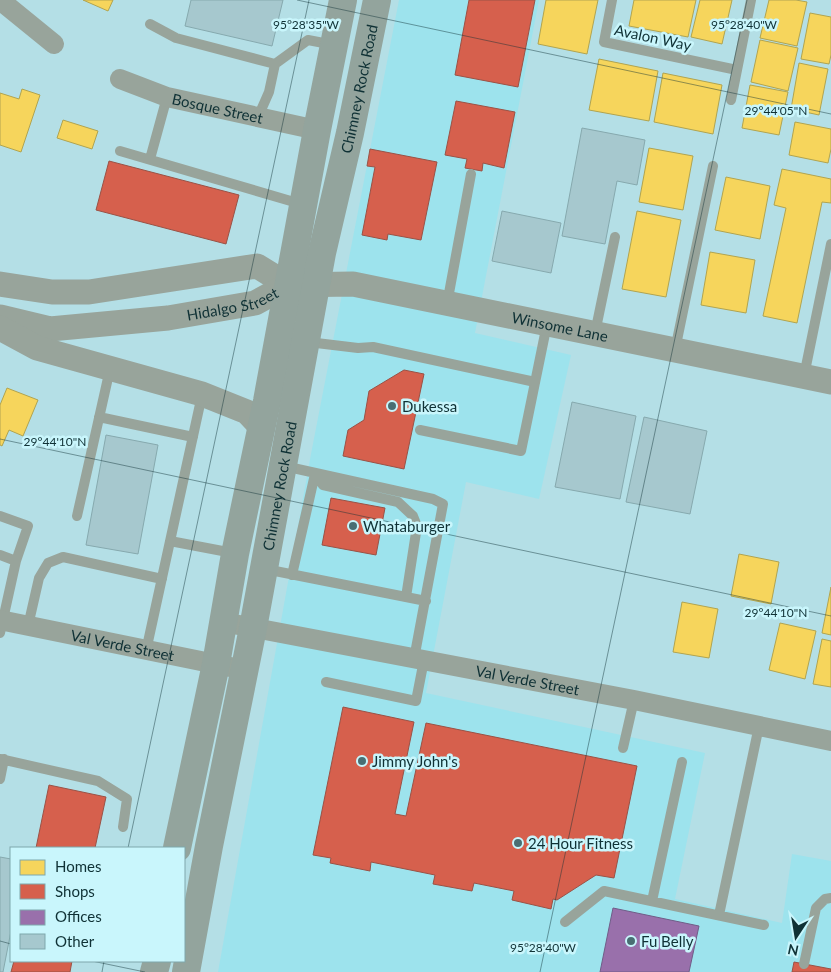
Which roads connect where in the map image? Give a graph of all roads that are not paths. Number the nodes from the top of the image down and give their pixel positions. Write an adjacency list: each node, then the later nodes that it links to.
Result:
1 (0, 0): 7 (street)
2 (342, 0): 8 (main road, Chimney Rock Road)
3 (377, 0): 24 (main road, Chimney Rock Road)
4 (612, 0): 10 (lane, Avalon Way)
5 (751, 0): 10 (lane)
6 (150, 24): 9 (lane)
7 (54, 44)
8 (334, 44): 9 (lane); 15 (main road, Chimney Rock Road)
9 (275, 64): 14 (lane)
10 (737, 70): 13 (lane)
11 (120, 79): 12 (street, Bosque Street)
12 (167, 98): 14 (street, Bosque Street); 17 (lane)
13 (731, 100)
14 (258, 117): 15 (street, Bosque Street)
15 (317, 130): 20 (main road, Chimney Rock Road)
16 (120, 151): 17 (lane)
17 (150, 159): 20 (lane)
18 (712, 166): 32 (lane)
19 (471, 174): 26 (lane)
20 (303, 204): 25 (main road, Chimney Rock Road)
21 (615, 237): 30 (lane)
22 (831, 244): 34 (lane)
23 (0, 284): 25 (street, Hidalgo Street)
24 (317, 284): 25 (street, Winsome Lane); 26 (street, Winsome Lane); 31 (main road, Chimney Rock Road)
25 (288, 285): 27 (street, Hidalgo Street); 39 (main road, Chimney Rock Road)
26 (447, 304): 28 (street, Winsome Lane)
27 (0, 317)
28 (547, 324): 30 (street, Winsome Lane); 35 (lane)
29 (0, 328): 33 (street)
30 (594, 334): 32 (street, Winsome Lane)
31 (306, 341): 35 (lane); 42 (main road, Chimney Rock Road)
32 (675, 350): 34 (street, Winsome Lane)
33 (110, 368): 37 (street); 38 (lane)
34 (804, 376): 36 (street, Winsome Lane)
35 (535, 382): 40 (lane)
36 (831, 382)
37 (202, 394): 39 (street); 41 (lane)
38 (99, 417): 41 (lane); 45 (lane)
39 (262, 428): 47 (main road, Chimney Rock Road)
40 (420, 430)
41 (193, 437): 46 (lane)
42 (284, 466): 43 (lane); 50 (main road, Chimney Rock Road)
43 (315, 474): 51 (lane); 53 (lane); 54 (lane)
44 (0, 516): 49 (lane)
45 (77, 516)
46 (170, 541): 47 (lane); 52 (lane)
47 (235, 554): 55 (main road, Chimney Rock Road)
48 (0, 556): 49 (lane)
49 (16, 561): 56 (lane)
50 (264, 569): 51 (lane); 58 (main road, Chimney Rock Road)
51 (292, 575): 53 (lane)
52 (162, 579): 57 (lane); 59 (lane)
53 (406, 597): 54 (lane)
54 (426, 601): 60 (lane)
55 (223, 622): 58 (street, Val Verde Street); 61 (main road, Chimney Rock Road)
56 (1, 625): 57 (street, Val Verde Street)
57 (28, 626): 59 (street, Val Verde Street)
58 (253, 628): 60 (street, Val Verde Street); 62 (main road, Chimney Rock Road)
59 (146, 651): 61 (street, Val Verde Street)
60 (419, 659): 63 (lane); 64 (street, Val Verde Street)
61 (216, 664): 62 (street, Val Verde Street); 72 (main road, Chimney Rock Road)
62 (245, 670): 79 (main road, Chimney Rock Road)
63 (326, 682)
64 (634, 700): 65 (street, Val Verde Street); 67 (lane)
65 (759, 726): 66 (street, Val Verde Street); 75 (lane)
66 (831, 741)
67 (623, 748)
68 (2, 759): 70 (lane); 71 (lane)
69 (682, 762): 74 (lane)
70 (0, 778)
71 (123, 827)
72 (178, 847)
73 (831, 898): 78 (lane)
74 (652, 901): 75 (lane); 76 (lane)
75 (720, 916): 77 (lane)
76 (565, 922)
77 (764, 925)
78 (804, 964)
79 (186, 972)

